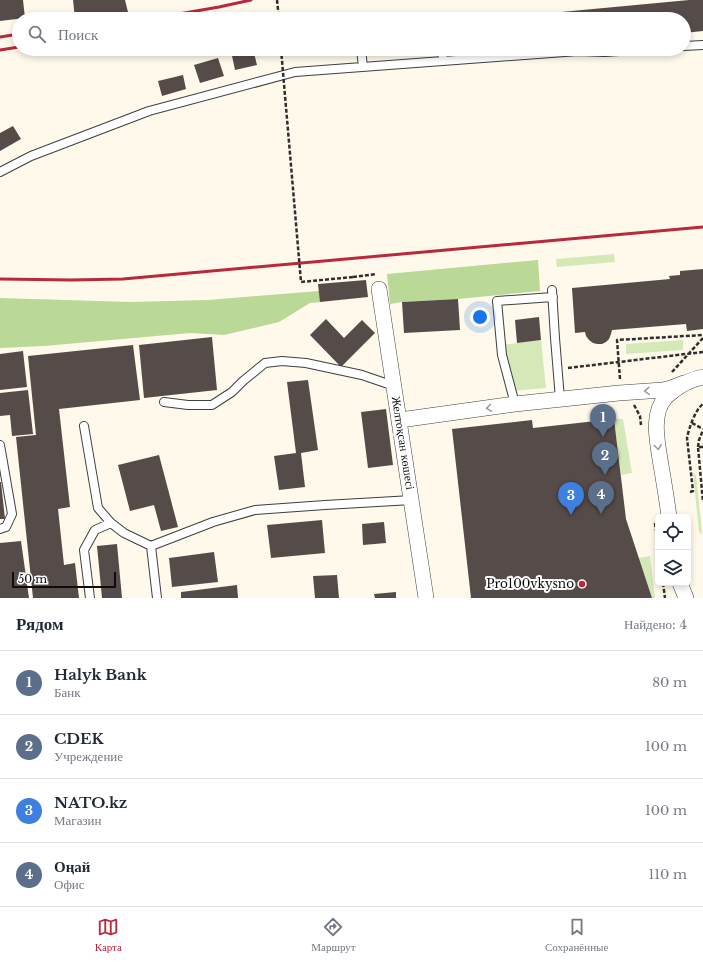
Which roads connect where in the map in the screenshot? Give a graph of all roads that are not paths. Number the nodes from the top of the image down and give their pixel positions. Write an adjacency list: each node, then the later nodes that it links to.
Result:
1 (703, 45): 2 (lane)
2 (691, 46)
3 (362, 56): 7 (lane)
4 (443, 56): 6 (lane)
5 (510, 56): 6 (lane)
6 (443, 61): 7 (lane)
7 (363, 67): 8 (lane)
8 (0, 172)
9 (379, 289): 12 (street, Желтоқсан көшесі)
10 (703, 377): 11 (street)
11 (684, 383): 13 (street, one-way to 13); 20 (street, one-way to 20)
12 (394, 386): 14 (lane); 16 (street, Желтоқсан көшесі)
13 (560, 399): 15 (street); 15 (lane)
14 (164, 402)
15 (515, 404): 16 (street, one-way to 16)
16 (400, 420): 19 (street, Желтоқсан көшесі)
17 (84, 426): 21 (lane)
18 (0, 445): 22 (lane)
19 (412, 500): 23 (lane); 27 (street, Желтоқсан көшесі)
20 (669, 514)
21 (111, 523): 23 (lane); 25 (lane)
22 (0, 529)
23 (151, 546): 26 (lane)
24 (681, 586): 28 (street)
25 (90, 598)
26 (157, 598)
27 (426, 598)
28 (686, 598)

